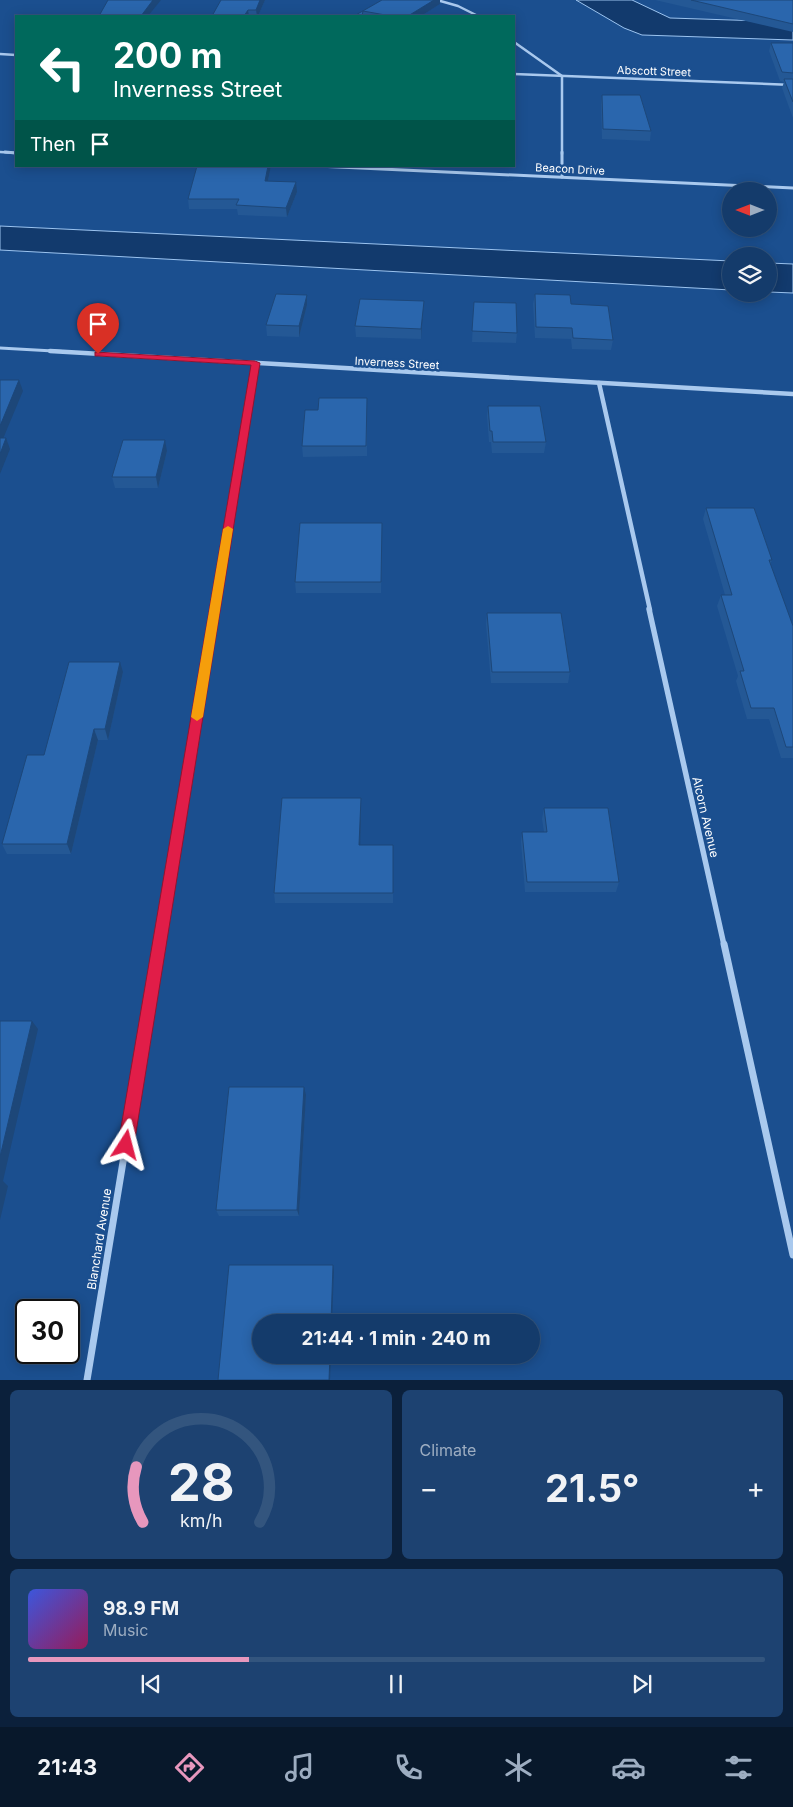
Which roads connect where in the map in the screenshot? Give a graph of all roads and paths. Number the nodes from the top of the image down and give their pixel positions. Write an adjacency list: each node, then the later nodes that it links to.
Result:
1 (437, 0): 2 (street)
2 (477, 15)
3 (515, 43): 7 (street)
4 (0, 54): 5 (street)
5 (15, 55)
6 (515, 74): 7 (street, Abscott Street)
7 (562, 76): 8 (street, Abscott Street); 12 (street)
8 (793, 85)
9 (0, 152): 10 (street)
10 (15, 153)
11 (339, 167): 12 (street, Beacon Drive)
12 (562, 177): 13 (street, Beacon Drive)
13 (793, 188)
14 (0, 348): 15 (street, Inverness Street)
15 (255, 363): 16 (street, Inverness Street); 19 (street, Blanchard Avenue)
16 (599, 383): 17 (street, Inverness Street); 18 (street, Alcorn Avenue)
17 (793, 394)
18 (793, 1255)
19 (87, 1380)

